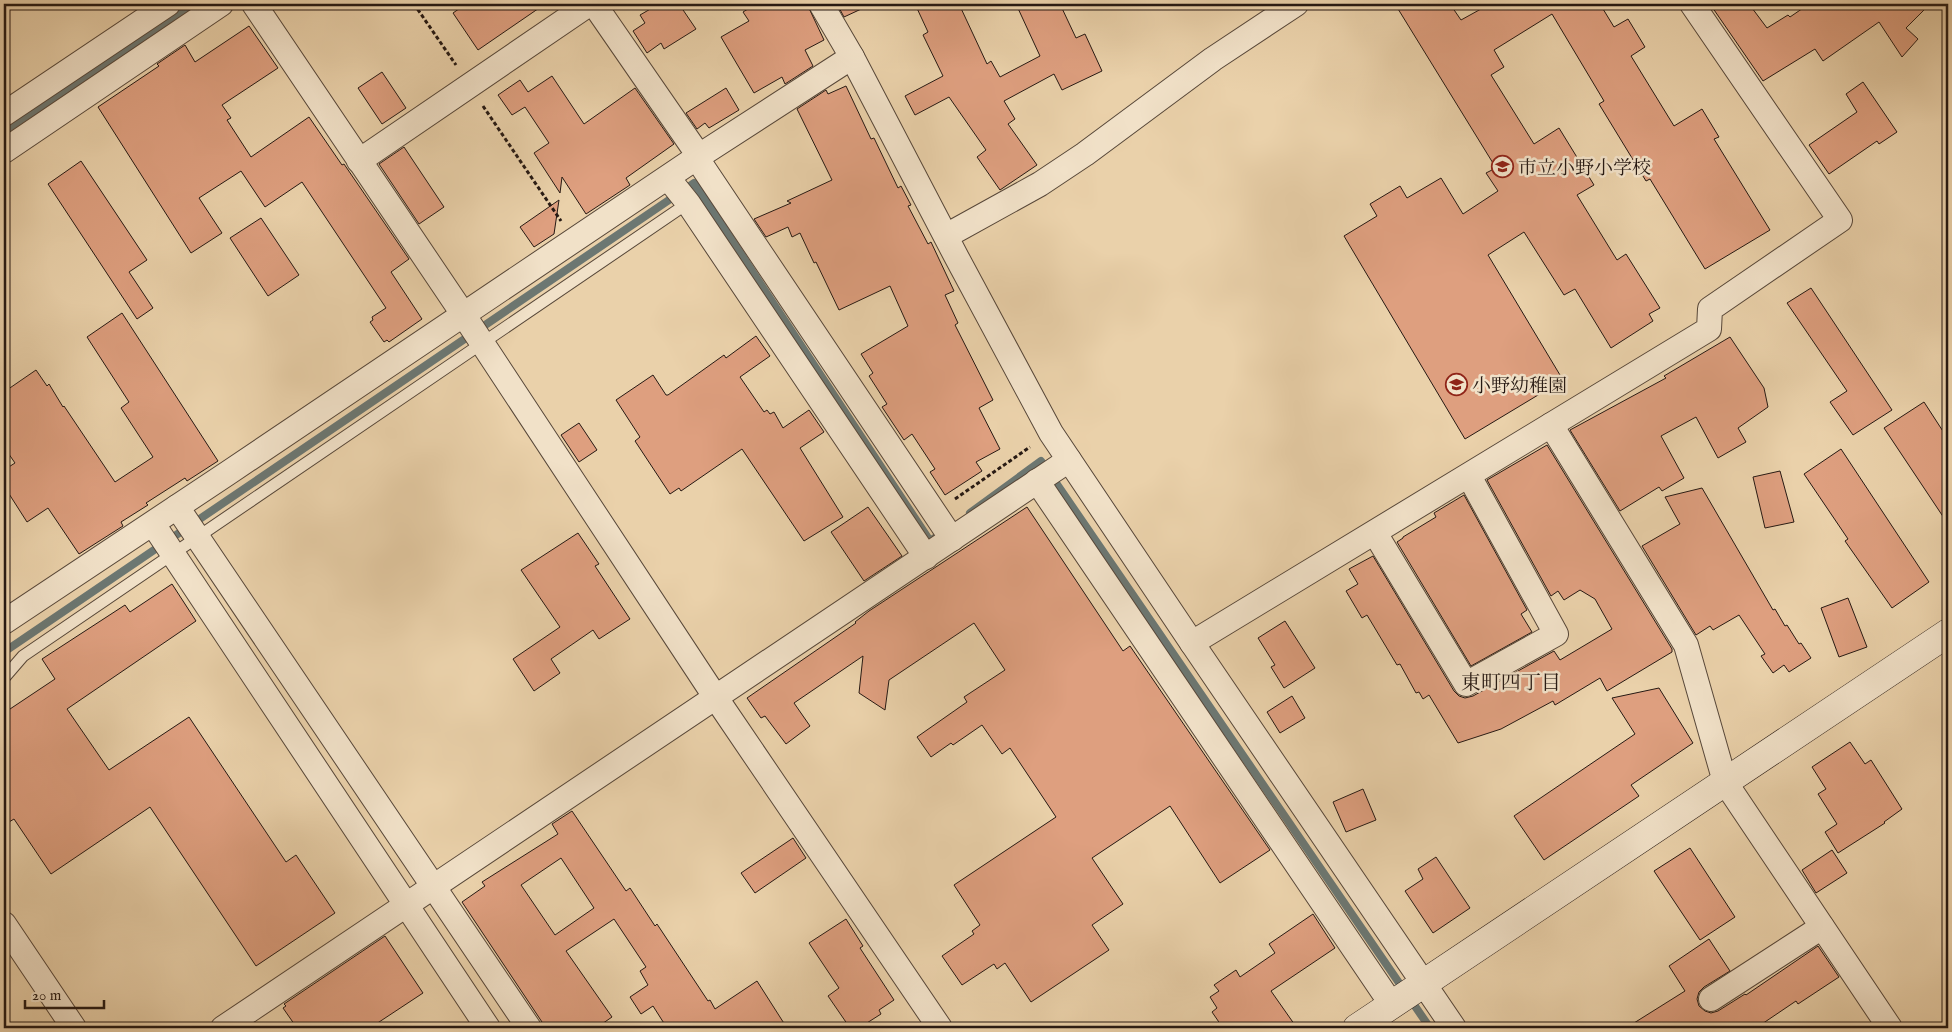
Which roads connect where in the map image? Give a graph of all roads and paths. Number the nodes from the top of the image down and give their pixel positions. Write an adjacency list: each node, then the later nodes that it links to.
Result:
1 (168, 4): 13 (street)
2 (221, 4): 14 (street)
3 (254, 4): 16 (street)
4 (414, 4): 11 (path)
5 (589, 4): 16 (street)
6 (594, 4): 15 (street)
7 (821, 4): 10 (street)
8 (1296, 4): 19 (street)
9 (1692, 4): 23 (street)
10 (852, 57): 15 (street); 19 (street)
11 (458, 69)
12 (480, 101): 20 (path)
13 (4, 114)
14 (4, 150)
15 (699, 156): 17 (street); 29 (street)
16 (359, 161): 21 (street)
17 (668, 178): 18 (street); 20 (street)
18 (688, 204): 22 (lane); 35 (street)
19 (946, 236): 24 (street)
20 (574, 240): 21 (street)
21 (463, 314): 22 (street); 28 (street)
22 (482, 343): 32 (lane); 40 (street)
23 (1551, 424): 26 (street); 41 (street)
24 (1051, 433): 25 (street); 29 (path)
25 (1068, 460): 27 (street); 38 (street)
26 (1469, 476): 31 (street); 31 (street)
27 (1037, 481): 33 (street); 48 (street)
28 (177, 507): 30 (street); 32 (street)
29 (934, 513): 33 (street)
30 (153, 524): 34 (street); 36 (street)
31 (1375, 533): 38 (street)
32 (197, 536): 34 (lane); 42 (street)
33 (952, 540): 35 (street)
34 (173, 554): 39 (lane); 43 (street)
35 (926, 558): 40 (street)
36 (4, 622)
37 (1948, 633): 41 (street)
38 (1192, 644): 46 (street)
39 (4, 678)
40 (716, 698): 42 (street); 53 (street)
41 (1725, 782): 45 (street); 46 (street)
42 (434, 886): 43 (street); 52 (street)
43 (406, 905): 50 (street); 51 (street)
44 (4, 924): 49 (street)
45 (1822, 927): 47 (street); 56 (street)
46 (1423, 984): 48 (street); 55 (street)
47 (1711, 999)
48 (1392, 1005): 54 (street)
49 (74, 1028)
50 (223, 1028)
51 (488, 1028)
52 (529, 1028)
53 (940, 1028)
54 (1358, 1028)
55 (1454, 1028)
56 (1890, 1028)

